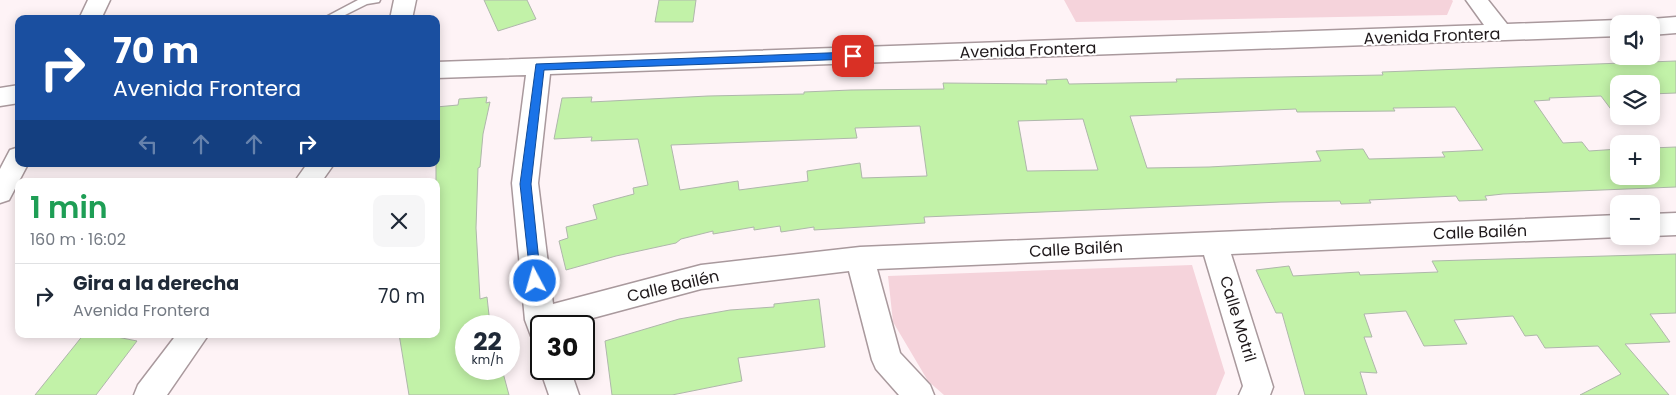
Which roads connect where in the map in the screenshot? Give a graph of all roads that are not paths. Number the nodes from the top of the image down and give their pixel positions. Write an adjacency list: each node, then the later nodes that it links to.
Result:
1 (99, 0): 5 (street)
2 (375, 0): 6 (lane)
3 (405, 0): 7 (street)
4 (1477, 0): 11 (street)
5 (92, 15)
6 (335, 15)
7 (402, 15)
8 (1676, 25): 9 (street)
9 (1660, 26)
10 (1610, 28): 11 (street, Avenida Frontera)
11 (1501, 33): 12 (street, Avenida Frontera)
12 (540, 66): 13 (street, Avenida Frontera); 25 (street)
13 (440, 70)
14 (15, 95): 15 (street)
15 (0, 97)
16 (15, 165): 19 (street)
17 (319, 167): 18 (street)
18 (310, 178)
19 (0, 193)
20 (1676, 224): 21 (street)
21 (1660, 225)
22 (1610, 226): 23 (street, Calle Bailén)
23 (1214, 242): 24 (street, Calle Bailén); 32 (street, Calle Motril)
24 (860, 258): 26 (street, Calle Bailén); 31 (street)
25 (539, 315)
26 (568, 315)
27 (191, 338): 29 (street)
28 (559, 380): 30 (street)
29 (149, 395)
30 (564, 395)
31 (919, 395)
32 (1254, 395)

